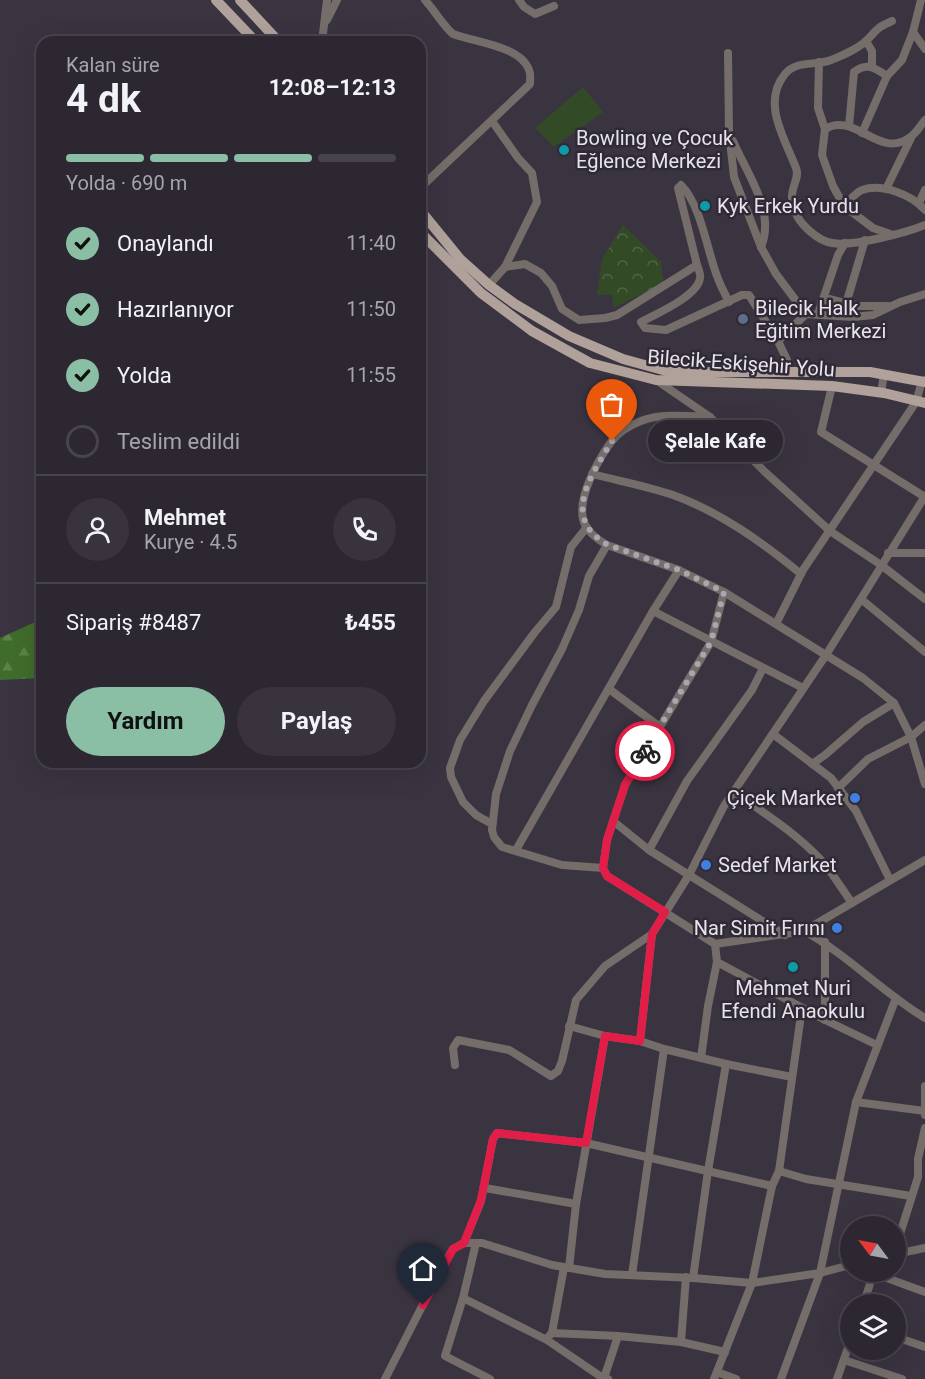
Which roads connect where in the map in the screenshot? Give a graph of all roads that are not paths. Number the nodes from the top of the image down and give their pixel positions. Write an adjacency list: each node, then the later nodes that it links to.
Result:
1 (216, 0): 12 (main road)
2 (240, 0): 13 (main road)
3 (327, 0): 10 (street)
4 (337, 0): 10 (street)
5 (424, 0): 22 (street)
6 (519, 0): 8 (street)
7 (921, 0): 11 (street)
8 (554, 6)
9 (891, 21): 15 (street)
10 (326, 24): 14 (street)
11 (914, 32): 16 (street); 20 (street)
12 (250, 36)
13 (273, 36)
14 (323, 36)
15 (866, 41): 18 (street); 19 (street)
16 (925, 49)
17 (728, 53): 25 (street)
18 (819, 62): 24 (street); 38 (street)
19 (872, 66): 20 (street); 23 (street)
20 (887, 76): 26 (street)
21 (925, 120): 27 (street)
22 (492, 121): 28 (street); 41 (street)
23 (849, 126): 24 (street); 26 (street)
24 (825, 129): 31 (street)
25 (729, 132): 39 (street); 39 (street)
26 (862, 132): 27 (street)
27 (911, 137): 29 (street)
28 (426, 182)
29 (886, 189): 31 (street); 32 (street)
30 (925, 190): 32 (street)
31 (844, 206): 35 (street)
32 (922, 206)
33 (426, 217): 42 (main road, Bilecik-Eskişehir Yolu)
34 (925, 225): 35 (street)
35 (896, 235): 37 (street)
36 (426, 238): 53 (main road, Bilecik-Eskişehir Yolu)
37 (865, 240): 38 (street); 46 (street)
38 (845, 243): 45 (street)
39 (761, 247): 48 (street)
40 (697, 265): 41 (street); 44 (street); 44 (street)
41 (505, 267): 42 (street)
42 (489, 285): 51 (main road, Bilecik-Eskişehir Yolu)
43 (925, 294): 47 (street)
44 (729, 302): 50 (street)
45 (821, 302): 46 (street); 49 (street)
46 (846, 304): 47 (street)
47 (888, 306): 49 (street)
48 (806, 314): 49 (street); 50 (street)
49 (818, 314)
50 (778, 341): 51 (street)
51 (786, 372): 52 (main road, Bilecik-Eskişehir Yolu)
52 (884, 374): 54 (main road, Bilecik-Eskişehir Yolu); 56 (street)
53 (656, 380): 55 (main road, Bilecik-Eskişehir Yolu); 58 (street)
54 (924, 381): 57 (street)
55 (832, 386): 56 (main road, Bilecik-Eskişehir Yolu); 59 (street)
56 (881, 393): 57 (main road, Bilecik-Eskişehir Yolu)
57 (921, 403): 59 (street)
58 (710, 417): 60 (street); 63 (street)
59 (874, 466): 61 (street); 63 (street)
60 (592, 474): 62 (street); 69 (street)
61 (925, 497): 65 (street)
62 (587, 527): 64 (street); 92 (street)
63 (830, 531): 67 (street); 69 (street)
64 (608, 545): 68 (street); 92 (street)
65 (888, 553): 66 (street); 67 (street)
66 (925, 553)
67 (881, 565): 71 (street); 72 (street)
68 (679, 570): 70 (street); 73 (street)
69 (801, 574): 74 (street)
70 (724, 592): 74 (street); 75 (street)
71 (861, 598): 76 (street); 77 (street)
72 (925, 599)
73 (653, 611): 75 (street); 80 (street)
74 (776, 624): 77 (street)
75 (711, 642): 78 (street); 83 (street)
76 (925, 652)
77 (826, 655): 79 (street); 81 (street)
78 (763, 668): 79 (street); 94 (street)
79 (803, 688): 84 (street)
80 (609, 689): 83 (street); 93 (street)
81 (894, 703): 85 (street); 86 (street)
82 (925, 725): 85 (street)
83 (660, 727): 91 (street)
84 (773, 734): 86 (street); 90 (street)
85 (911, 737): 87 (street); 89 (street)
86 (812, 764): 89 (street)
87 (923, 769): 88 (street)
88 (925, 784)
89 (838, 788): 98 (street)
90 (734, 792): 97 (street); 99 (street)
91 (613, 821): 94 (street); 96 (street)
92 (492, 824): 93 (street)
93 (516, 850): 96 (street)
94 (649, 850): 97 (street)
95 (925, 860): 98 (street)
96 (603, 868): 100 (street)
97 (689, 875): 100 (street); 103 (street)
98 (890, 880): 99 (street)
99 (852, 903): 101 (street)
100 (665, 912): 102 (street); 105 (street)
101 (804, 931): 103 (street); 104 (street)
102 (652, 934): 111 (street); 113 (street)
103 (785, 934): 105 (street)
104 (825, 942): 107 (street); 110 (street)
105 (715, 944): 106 (street)
106 (717, 962): 108 (street); 116 (street)
107 (896, 998): 109 (street); 114 (street)
108 (802, 1008): 110 (street); 119 (street)
109 (925, 1018)
110 (825, 1020): 114 (street)
111 (569, 1026): 112 (street); 118 (street)
112 (605, 1036): 113 (street); 124 (street)
113 (640, 1041): 115 (street)
114 (877, 1044): 121 (street)
115 (664, 1049): 116 (street); 125 (street)
116 (701, 1058): 117 (street)
117 (726, 1064): 119 (street); 126 (street)
118 (455, 1065)
119 (792, 1077): 127 (street)
120 (925, 1086): 122 (street)
121 (856, 1101): 122 (street); 129 (street)
122 (925, 1113)
123 (925, 1128): 128 (street)
124 (586, 1143): 125 (street); 131 (street); 133 (street)
125 (650, 1157): 126 (street); 142 (street)
126 (708, 1171): 130 (street); 143 (street)
127 (779, 1171): 129 (street); 130 (street)
128 (922, 1178): 132 (street)
129 (837, 1185): 132 (street); 141 (street)
130 (772, 1186): 145 (street)
131 (485, 1188): 133 (street); 135 (street)
132 (911, 1196): 134 (street)
133 (576, 1204): 139 (street)
134 (905, 1216)
135 (464, 1243): 136 (street); 157 (street)
136 (476, 1243): 139 (street); 147 (street)
137 (925, 1248): 138 (street)
138 (906, 1251)
139 (566, 1267): 142 (street); 148 (street)
140 (840, 1268): 141 (street)
141 (820, 1274): 145 (street); 160 (street)
142 (632, 1275): 143 (street)
143 (690, 1278): 145 (street); 151 (street)
144 (898, 1282): 146 (street)
145 (752, 1283): 153 (street)
146 (925, 1292)
147 (463, 1298): 148 (street); 158 (street)
148 (549, 1336): 149 (street); 156 (street)
149 (618, 1336): 151 (street); 156 (street)
150 (906, 1340): 152 (street)
151 (681, 1342): 153 (street)
152 (925, 1347)
153 (725, 1352): 155 (street)
154 (844, 1360): 161 (street); 162 (street)
155 (716, 1375): 159 (street)
156 (602, 1378)
157 (386, 1379)
158 (490, 1379)
159 (736, 1379)
160 (781, 1379)
161 (837, 1379)
162 (902, 1379)

